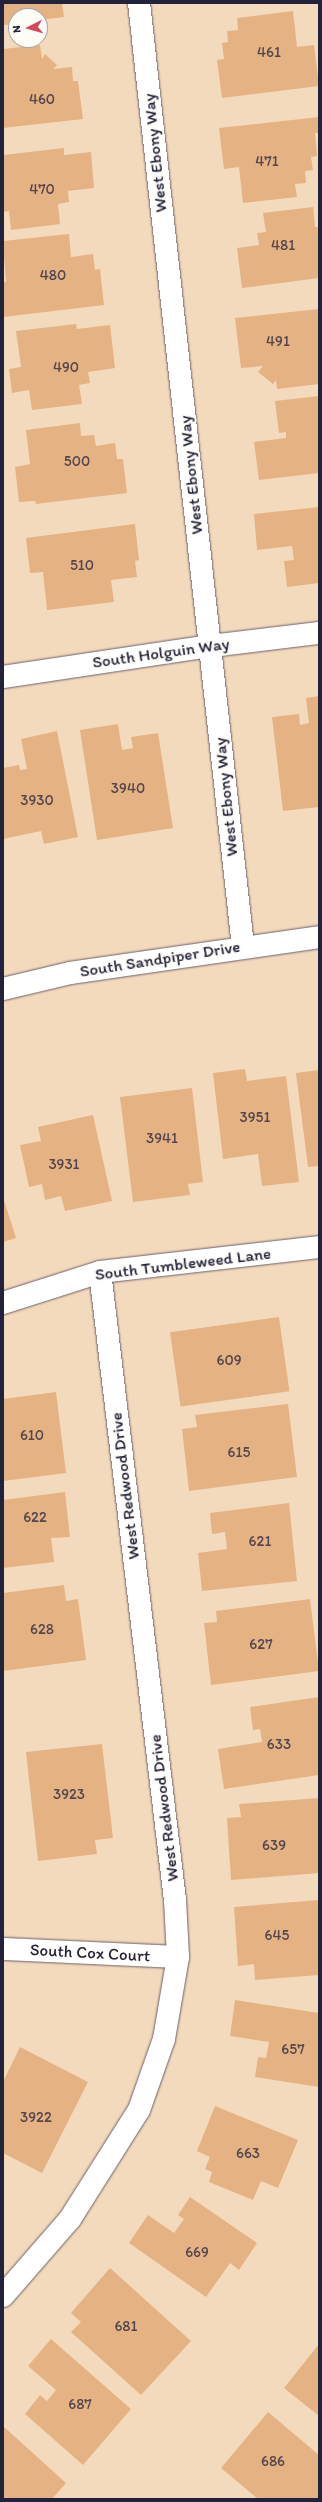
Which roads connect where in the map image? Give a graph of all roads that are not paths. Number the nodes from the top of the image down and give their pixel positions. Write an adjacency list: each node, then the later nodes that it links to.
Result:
1 (139, 3): 3 (street, West Ebony Way)
2 (319, 633): 3 (street, South Holguin Way)
3 (211, 646): 4 (street, South Holguin Way); 6 (street, West Ebony Way)
4 (3, 677)
5 (319, 938): 6 (street, South Sandpiper Drive)
6 (243, 946): 7 (street, South Sandpiper Drive)
7 (3, 989)
8 (319, 1248): 9 (street, South Tumbleweed Lane)
9 (100, 1272): 10 (street, South Tumbleweed Lane); 12 (street, West Redwood Drive)
10 (3, 1303)
11 (3, 1949): 12 (street, South Cox Court)
12 (178, 1957): 13 (street, West Redwood Drive)
13 (3, 2296)

